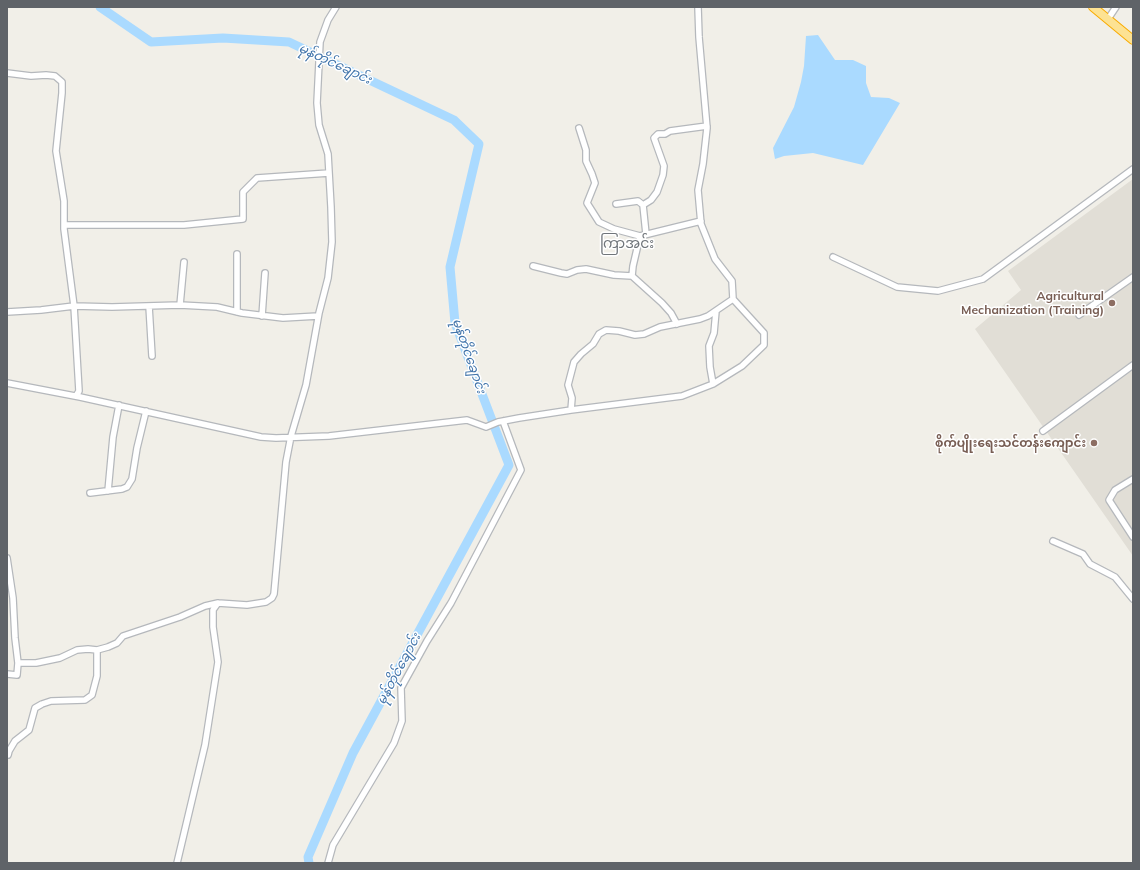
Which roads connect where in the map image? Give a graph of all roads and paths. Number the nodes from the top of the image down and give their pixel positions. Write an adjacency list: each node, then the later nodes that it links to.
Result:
1 (336, 7): 11 (street)
2 (698, 7): 8 (street)
3 (1093, 7): 5 (highway)
4 (1116, 7): 5 (street)
5 (1108, 20): 6 (highway)
6 (1133, 40)
7 (7, 73): 15 (street)
8 (707, 126): 13 (street); 14 (street)
9 (579, 128): 16 (street)
10 (1133, 169): 18 (street)
11 (329, 174): 15 (street); 33 (street)
12 (616, 204): 13 (street)
13 (642, 205): 16 (street)
14 (701, 221): 16 (street); 24 (street)
15 (64, 225): 26 (street)
16 (643, 235): 22 (street)
17 (237, 254): 29 (street)
18 (833, 257)
19 (184, 262): 25 (street)
20 (533, 266): 22 (street)
21 (264, 273): 32 (street)
22 (632, 276): 34 (street)
23 (1133, 277): 31 (street)
24 (733, 299): 30 (street); 38 (street)
25 (180, 305): 27 (street); 29 (street)
26 (74, 306): 27 (street); 28 (street); 39 (street)
27 (149, 306): 35 (street)
28 (7, 312)
29 (237, 312): 32 (street)
30 (716, 312): 34 (street); 38 (street)
31 (1079, 315)
32 (262, 316): 33 (street)
33 (318, 316): 45 (street)
34 (677, 324): 41 (street)
35 (152, 356)
36 (1133, 365): 44 (street)
37 (7, 383): 39 (street)
38 (713, 384): 41 (street)
39 (76, 396): 40 (street)
40 (119, 405): 42 (street); 47 (street)
41 (571, 410): 43 (street)
42 (146, 411): 45 (street); 47 (street)
43 (501, 422): 45 (street); 59 (street)
44 (1043, 431)
45 (291, 436): 53 (street)
46 (1133, 479): 49 (street)
47 (108, 491): 48 (street)
48 (90, 493)
49 (1133, 537)
50 (1053, 542): 52 (street)
51 (7, 558): 55 (street)
52 (1133, 600)
53 (218, 603): 54 (street); 58 (street)
54 (97, 650): 55 (street); 57 (street)
55 (18, 663): 56 (street)
56 (7, 674)
57 (8, 755)
58 (177, 863)
59 (328, 863)

